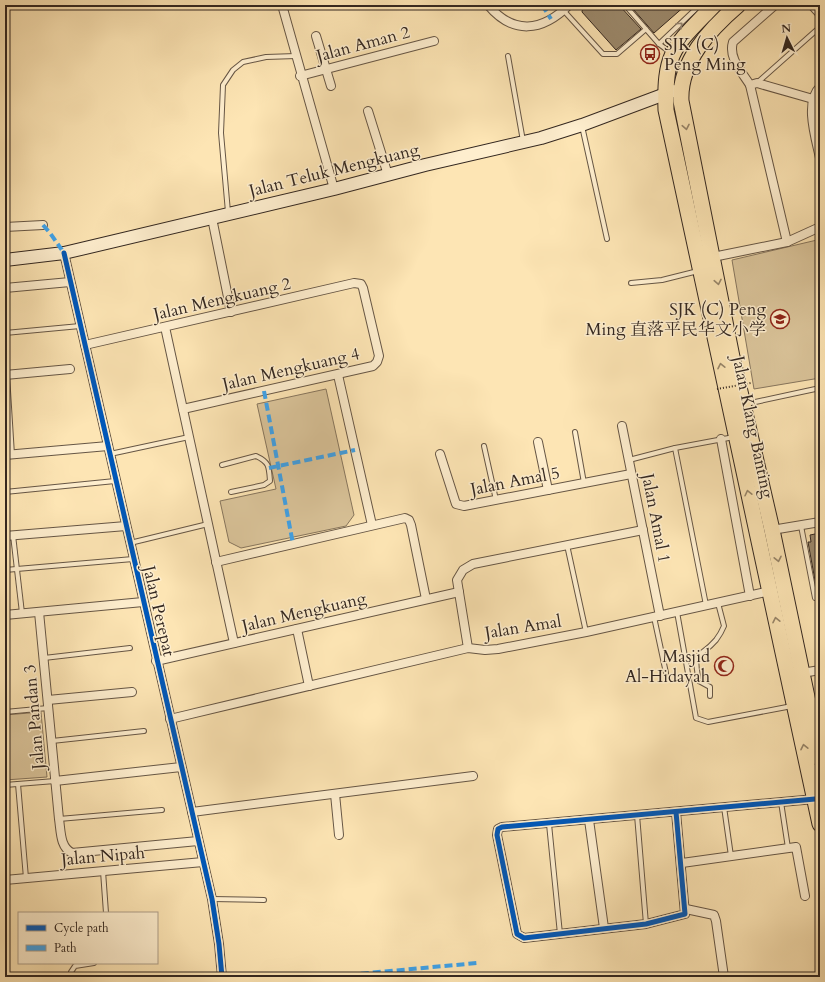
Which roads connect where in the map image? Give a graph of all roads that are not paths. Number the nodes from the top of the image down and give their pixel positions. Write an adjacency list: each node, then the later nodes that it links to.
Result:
1 (282, 5): 17 (street)
2 (488, 5): 9 (street)
3 (700, 5): 15 (lane, one-way to 3)
4 (714, 5): 16 (highway, Jalan Klang Banting)
5 (738, 5): 24 (highway, Jalan Klang Banting)
6 (775, 5): 21 (street)
7 (809, 5): 10 (lane)
8 (627, 6): 12 (lane)
9 (566, 8): 12 (lane)
10 (820, 17)
11 (820, 27): 21 (lane)
12 (646, 29): 15 (lane)
13 (316, 36): 19 (street)
14 (434, 41): 19 (street, Jalan Aman 2)
15 (659, 44): 16 (lane)
16 (672, 54): 25 (highway, Jalan Klang Banting)
17 (296, 56): 20 (street); 33 (lane)
18 (508, 56): 29 (lane)
19 (326, 69): 20 (street, Jalan Aman 2); 22 (street)
20 (300, 76): 32 (street)
21 (754, 84): 26 (street); 39 (street)
22 (330, 86)
23 (820, 87): 26 (street)
24 (681, 88): 25 (street, Jalan Teluk Mengkuang); 41 (highway, Jalan Klang Banting, one-way to 41)
25 (666, 94): 28 (street, Jalan Teluk Mengkuang); 43 (highway, Jalan Klang Banting)
26 (813, 99): 30 (street)
27 (368, 111): 31 (street)
28 (582, 125): 29 (street, Jalan Teluk Mengkuang); 38 (lane)
29 (524, 142): 31 (street, Jalan Teluk Mengkuang)
30 (820, 158)
31 (388, 175): 32 (street, Jalan Teluk Mengkuang)
32 (334, 189): 33 (street, Jalan Teluk Mengkuang)
33 (228, 214): 34 (street, Jalan Teluk Mengkuang)
34 (212, 218): 40 (street, Jalan Teluk Mengkuang); 48 (street)
35 (43, 225): 36 (street)
36 (5, 227)
37 (820, 227): 39 (street)
38 (607, 239)
39 (787, 242): 41 (street)
40 (64, 253): 42 (street, Jalan Teluk Mengkuang); 44 (street, Jalan Perepat)
41 (713, 257): 57 (highway, Jalan Klang Banting, one-way to 57)
42 (5, 260)
43 (700, 271): 45 (lane); 63 (highway, Jalan Klang Banting, one-way to 43)
44 (70, 282): 46 (street); 49 (street, Jalan Perepat)
45 (631, 283)
46 (5, 288)
47 (363, 288): 48 (street, Jalan Mengkuang 2); 55 (street, Jalan Mengkuang 4)
48 (231, 312): 50 (street, Jalan Mengkuang 2)
49 (80, 326): 51 (lane); 52 (street, Jalan Perepat)
50 (165, 327): 52 (street, Jalan Mengkuang 2); 58 (street)
51 (5, 333)
52 (84, 345): 68 (street, Jalan Perepat)
53 (70, 369): 54 (street)
54 (6, 375): 59 (lane)
55 (338, 375): 58 (street, Jalan Mengkuang 4); 82 (street)
56 (820, 388): 57 (lane)
57 (743, 404): 86 (highway, Jalan Klang Banting)
58 (183, 409): 62 (street)
59 (7, 418): 70 (lane)
60 (622, 426): 71 (street, Jalan Amal 1)
61 (575, 432): 75 (lane)
62 (189, 437): 68 (lane); 81 (street)
63 (736, 437): 64 (lane); 95 (highway, Jalan Klang Banting, one-way to 63)
64 (721, 439): 67 (lane); 96 (street)
65 (538, 442): 76 (street)
66 (484, 446): 79 (lane)
67 (675, 448): 71 (lane); 101 (lane)
68 (108, 450): 70 (street); 74 (street, Jalan Perepat)
69 (440, 454): 79 (street, Jalan Amal 5)
70 (8, 455)
71 (629, 460): 73 (street, Jalan Amal 1)
72 (222, 465): 78 (lane)
73 (631, 474): 75 (street, Jalan Amal 5); 85 (street, Jalan Amal 1)
74 (116, 481): 77 (lane); 83 (street, Jalan Perepat)
75 (584, 483): 76 (street, Jalan Amal 5)
76 (548, 490): 79 (street, Jalan Amal 5)
77 (5, 492)
78 (231, 492)
79 (496, 500)
80 (820, 522): 84 (street)
81 (208, 524): 88 (lane); 91 (street)
82 (372, 525): 91 (street); 98 (street)
83 (126, 526): 87 (street); 88 (street, Jalan Perepat)
84 (801, 526): 86 (street); 97 (lane)
85 (643, 530): 89 (street, Jalan Amal); 106 (street, Jalan Amal 1)
86 (772, 530): 116 (highway, Jalan Klang Banting, one-way to 116)
87 (9, 536): 92 (lane)
88 (130, 543): 90 (street, Jalan Perepat)
89 (567, 545): 94 (street, Jalan Amal); 108 (lane)
90 (133, 559): 92 (lane); 99 (street, Jalan Perepat)
91 (216, 562): 109 (street)
92 (17, 569): 93 (lane); 104 (lane)
93 (5, 570)
94 (459, 592): 98 (street, Jalan Mengkuang); 111 (street, Jalan Amal)
95 (770, 592): 96 (street, Jalan Amal); 122 (highway, Jalan Klang Banting, one-way to 95)
96 (750, 596): 100 (street, Jalan Amal)
97 (815, 598)
98 (426, 599): 107 (street, Jalan Mengkuang)
99 (143, 602): 102 (street); 113 (street, Jalan Perepat)
100 (718, 603): 101 (street, Jalan Amal); 120 (lane)
101 (706, 606): 103 (street, Jalan Amal)
102 (39, 612): 104 (street); 112 (street, Jalan Pandan 3)
103 (677, 612): 106 (street, Jalan Amal); 122 (lane)
104 (22, 613): 105 (street)
105 (5, 615)
106 (657, 616): 108 (street, Jalan Amal); 115 (lane)
107 (297, 629): 109 (street, Jalan Mengkuang); 118 (street)
108 (586, 632): 111 (street, Jalan Amal)
109 (234, 643): 113 (street, Jalan Mengkuang)
110 (130, 648): 112 (lane)
111 (468, 648): 118 (street)
112 (44, 658): 121 (street, Jalan Pandan 3)
113 (156, 661): 124 (street, Jalan Perepat)
114 (820, 670): 116 (street)
115 (666, 673)
116 (802, 673): 127 (highway, Jalan Klang Banting)
117 (5, 684): 123 (lane)
118 (309, 686): 124 (street)
119 (132, 692): 121 (street)
120 (710, 696)
121 (48, 704): 123 (lane); 126 (street, Jalan Pandan 3)
122 (795, 705): 134 (highway, Jalan Klang Banting, one-way to 122)
123 (6, 712)
124 (170, 719): 128 (street, Jalan Perepat)
125 (144, 730): 126 (lane)
126 (51, 741): 130 (street, Jalan Pandan 3)
127 (820, 759)
128 (181, 767): 130 (street); 138 (street, Jalan Perepat)
129 (473, 776): 133 (street)
130 (55, 781): 131 (lane); 141 (street, Jalan Pandan 3)
131 (18, 784): 132 (lane); 152 (lane)
132 (5, 785)
133 (335, 794): 138 (street); 145 (street)
134 (815, 799): 135 (street); 144 (highway, Jalan Klang Banting)
135 (781, 802): 136 (street); 147 (lane)
136 (724, 807): 139 (street); 148 (lane)
137 (162, 810): 141 (lane)
138 (192, 812): 146 (street, Jalan Perepat)
139 (676, 812): 140 (street); 150 (street)
140 (637, 815): 142 (street); 159 (lane)
141 (59, 819): 146 (street, Jalan Pandan 3)
142 (589, 820): 143 (street); 160 (street)
143 (548, 824): 161 (lane); 161 (street)
144 (820, 824)
145 (339, 835)
146 (198, 841): 149 (street, Jalan Perepat)
147 (788, 848): 148 (street); 154 (street)
148 (730, 856): 150 (street)
149 (203, 862): 151 (street, Jalan Nipah); 155 (street, Jalan Perepat)
150 (682, 863): 157 (street)
151 (103, 871): 152 (street, Jalan Nipah); 158 (lane)
152 (26, 878): 153 (street, Jalan Nipah)
153 (5, 880)
154 (805, 896)
155 (212, 899): 156 (lane); 164 (street, Jalan Perepat)
156 (264, 900)
157 (686, 909): 159 (street); 165 (street)
158 (106, 912)
159 (646, 924): 160 (street)
160 (604, 928): 161 (street)
161 (560, 934)
162 (88, 964): 163 (lane)
163 (71, 977)
164 (222, 977)
165 (724, 977)

